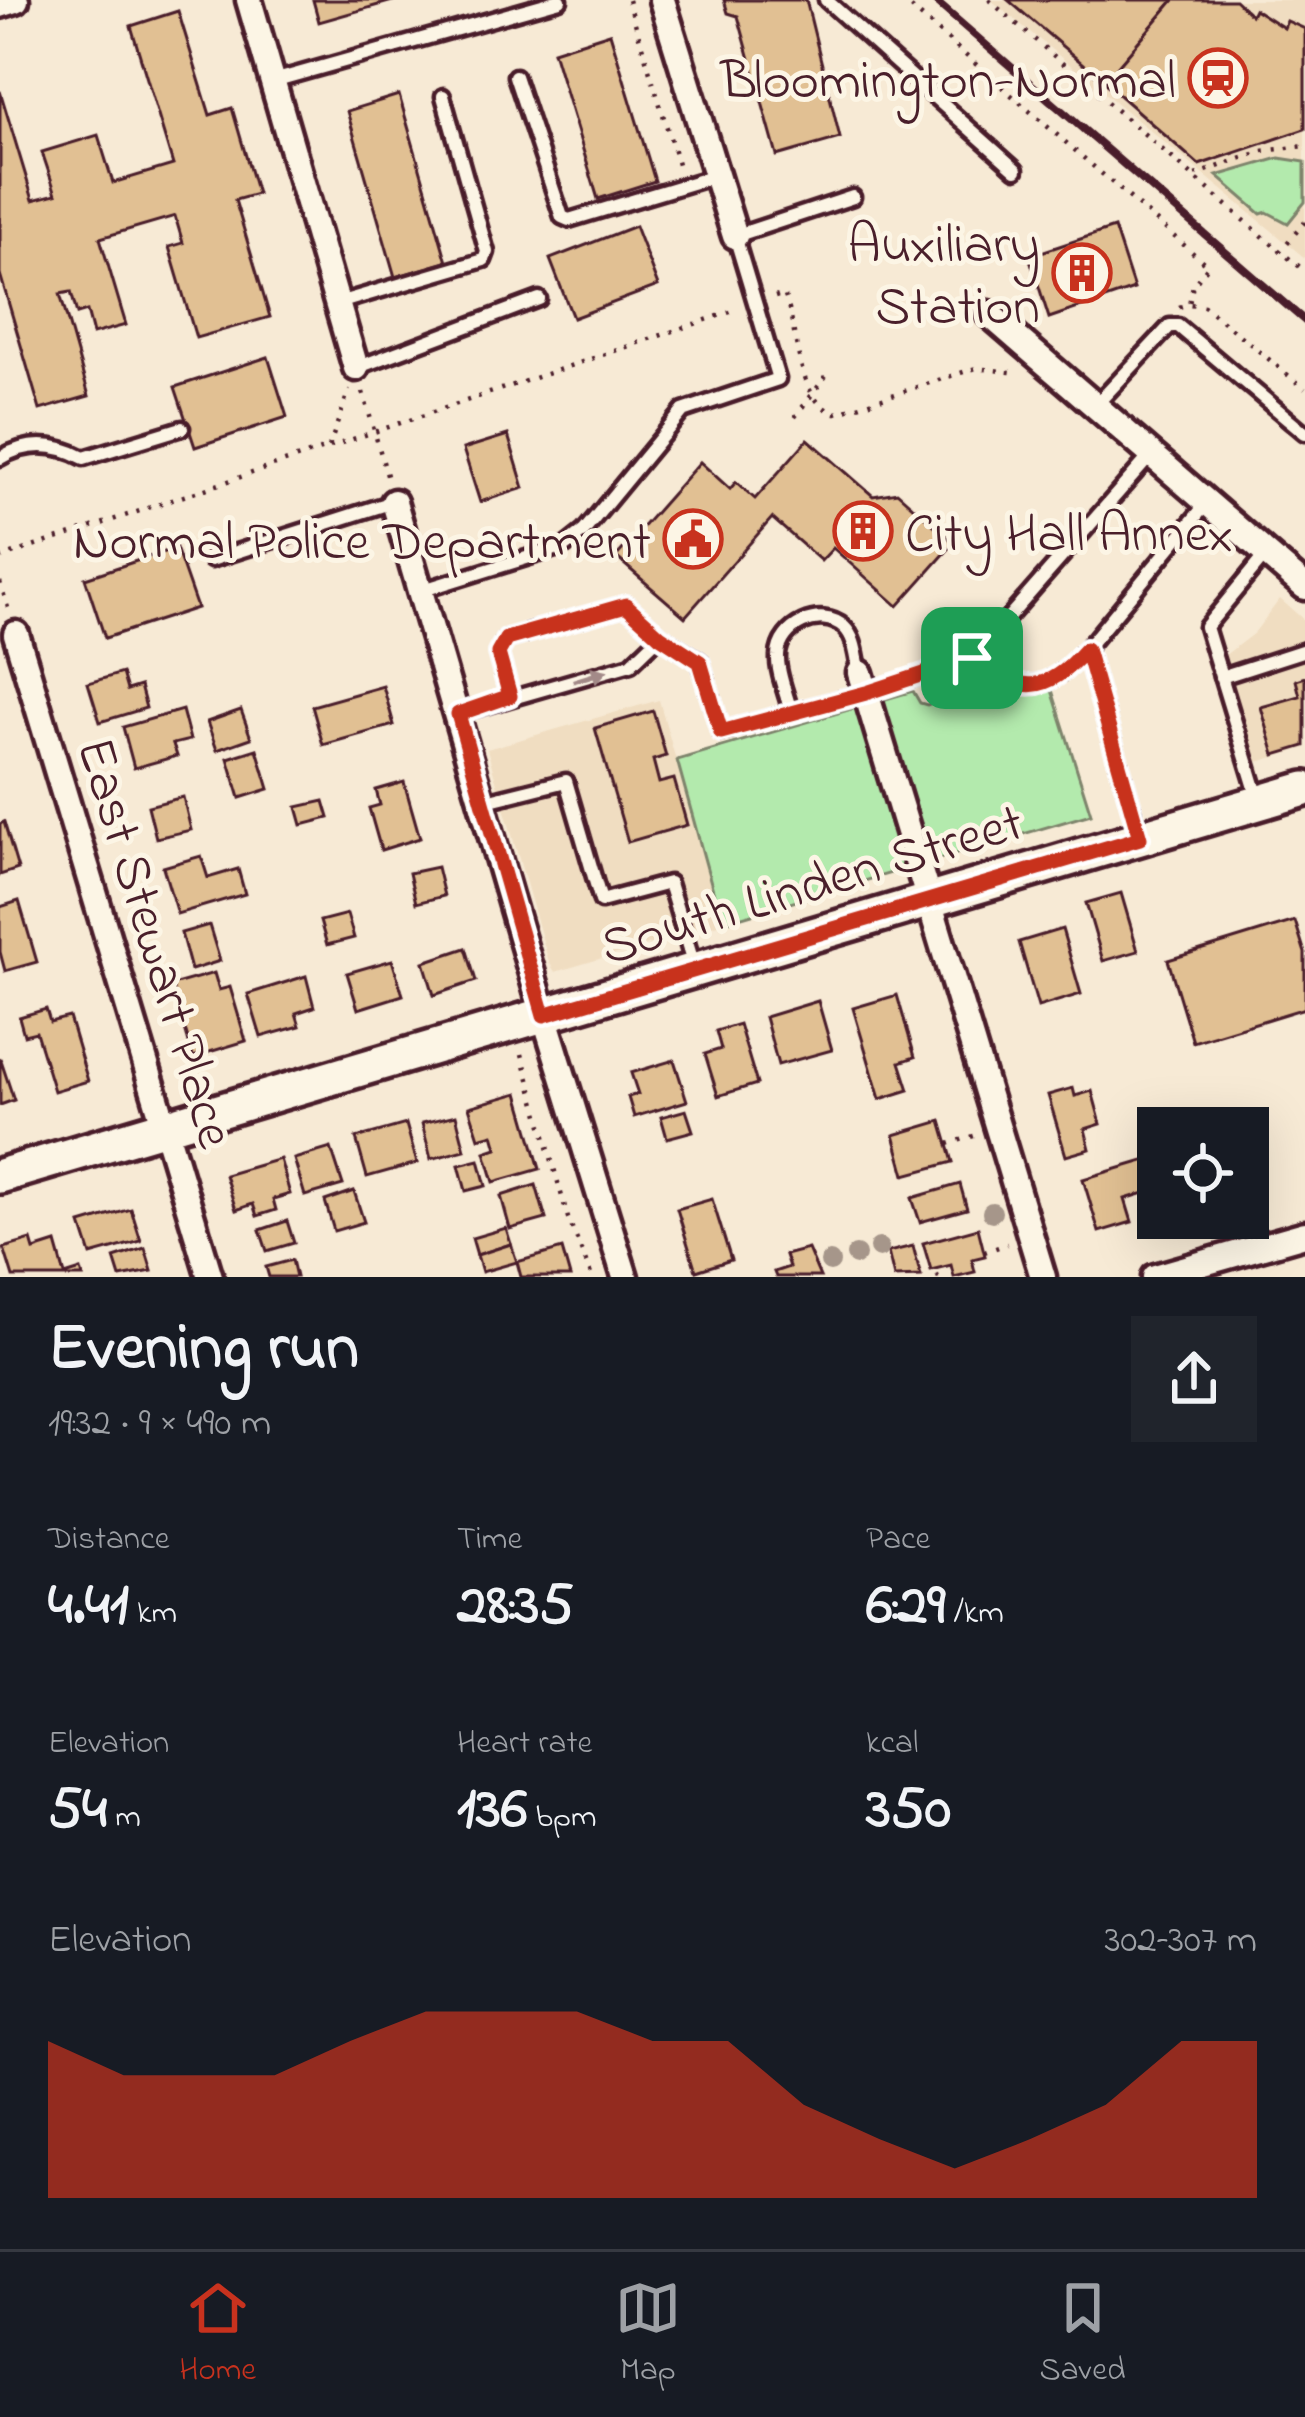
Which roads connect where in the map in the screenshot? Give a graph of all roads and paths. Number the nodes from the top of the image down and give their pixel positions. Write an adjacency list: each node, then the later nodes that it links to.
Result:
1 (16, 0): 9 (street)
2 (249, 0): 11 (street)
3 (560, 0): 11 (lane)
4 (628, 0): 17 (path)
5 (662, 0): 15 (street)
6 (826, 0): 14 (lane)
7 (902, 0): 25 (path)
8 (989, 0): 16 (path)
9 (0, 5)
10 (515, 76): 17 (lane)
11 (272, 81): 24 (street)
12 (443, 96): 24 (lane)
13 (1305, 146): 16 (path)
14 (1016, 170)
15 (715, 176): 17 (lane); 20 (street)
16 (1192, 176): 21 (path)
17 (685, 185)
18 (853, 197): 20 (lane)
19 (1305, 222): 21 (path)
20 (735, 236): 44 (lane)
21 (1280, 251): 22 (path)
22 (1305, 271)
23 (539, 299): 28 (lane)
24 (336, 304): 28 (street)
25 (1189, 304)
26 (742, 309): 33 (path)
27 (989, 314): 30 (street)
28 (356, 368): 33 (path); 35 (path)
29 (824, 370): 31 (path)
30 (1094, 407): 34 (lane); 36 (street)
31 (795, 417)
32 (182, 428): 37 (lane)
33 (375, 432): 35 (path); 38 (path)
34 (1305, 433)
35 (328, 448): 41 (path)
36 (1151, 455): 39 (street); 49 (lane)
37 (0, 458)
38 (394, 502): 42 (lane); 44 (street)
39 (1207, 503): 40 (street); 47 (lane)
40 (1266, 554): 43 (street); 50 (lane)
41 (0, 558)
42 (211, 560)
43 (1305, 587)
44 (420, 591): 54 (street)
45 (16, 634): 63 (street, East Stewart Place)
46 (660, 636): 52 (lane, one-way to 46); 52 (lane); 53 (lane)
47 (1086, 649): 49 (lane); 58 (lane)
48 (1305, 650): 50 (lane)
49 (972, 658): 51 (lane)
50 (1221, 676): 57 (lane)
51 (863, 683): 53 (lane); 53 (lane); 59 (street)
52 (510, 696): 54 (lane)
53 (791, 712)
54 (458, 714): 56 (street)
55 (1305, 789): 57 (main road, South Linden Street)
56 (482, 802): 60 (lane); 61 (street)
57 (1259, 802): 58 (main road, South Linden Street)
58 (1140, 838): 59 (main road, South Linden Street)
59 (928, 901): 60 (main road, South Linden Street); 71 (street)
60 (695, 970): 61 (main road, South Linden Street)
61 (544, 1015): 63 (main road, South Linden Street); 69 (street)
62 (522, 1052): 68 (path)
63 (163, 1128): 64 (main road, South Linden Street); 67 (street, East Stewart Place)
64 (0, 1176)
65 (1305, 1234): 72 (street)
66 (939, 1268): 70 (path)
67 (210, 1277)
68 (592, 1277)
69 (625, 1277)
70 (936, 1277)
71 (1043, 1277)
72 (1155, 1277)

